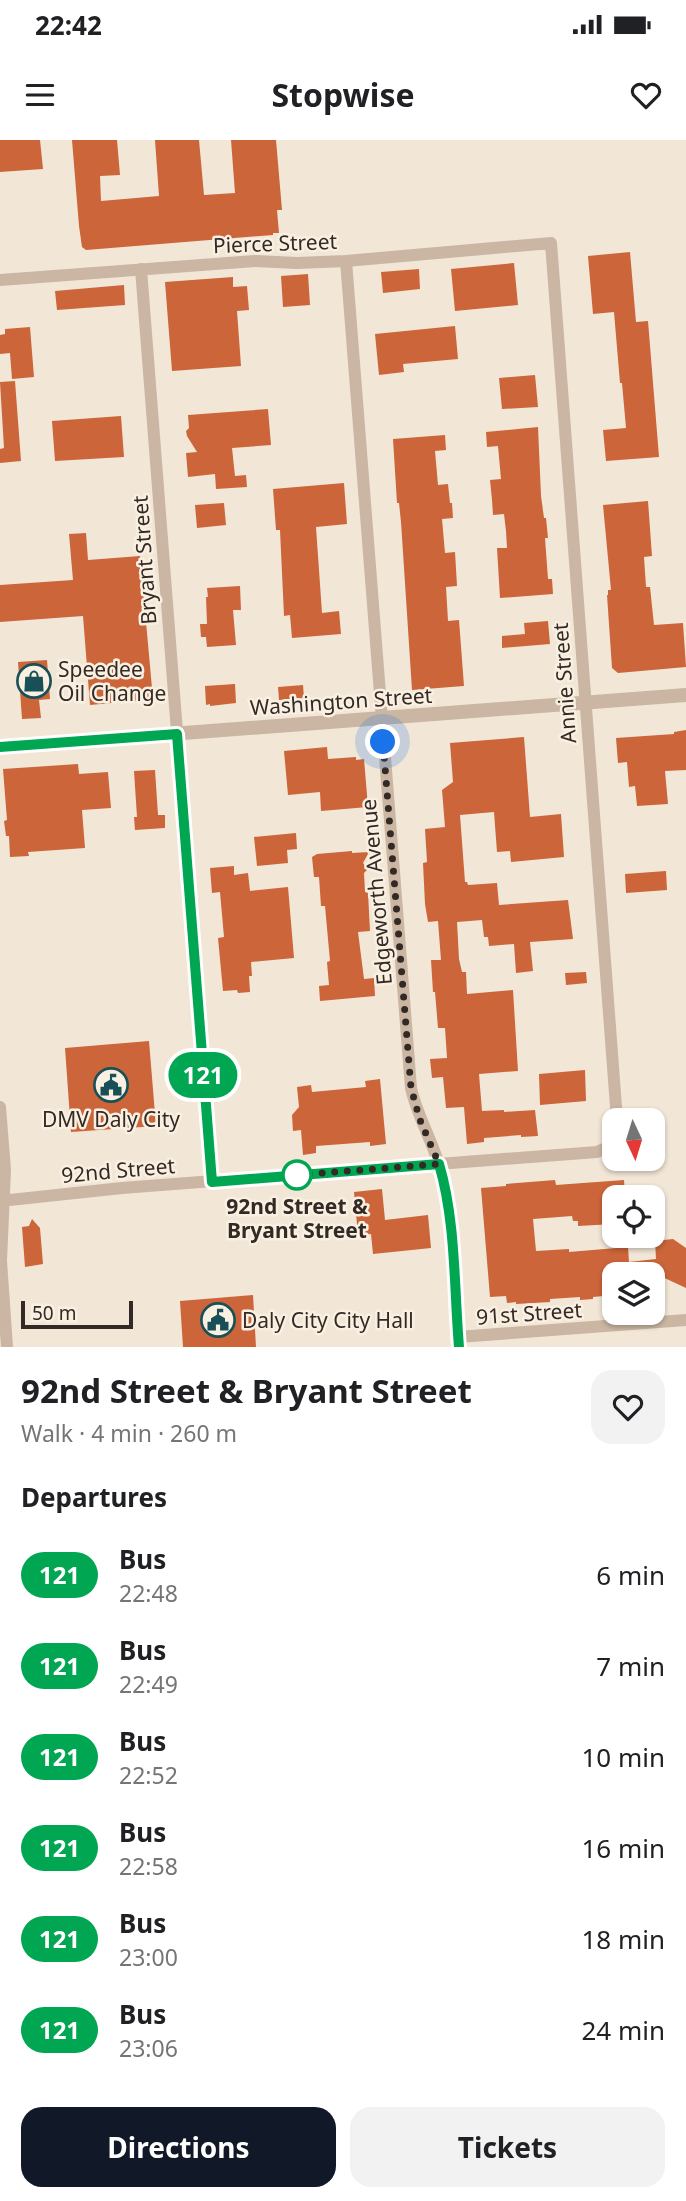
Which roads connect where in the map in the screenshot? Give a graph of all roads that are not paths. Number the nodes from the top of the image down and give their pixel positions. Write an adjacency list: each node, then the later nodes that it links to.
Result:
1 (551, 243): 2 (street, Pierce Street); 6 (street, Annie Street)
2 (346, 261): 3 (street, Pierce Street); 7 (street, Edgeworth Avenue)
3 (141, 269): 4 (street, Pierce Street); 8 (street, Bryant Street)
4 (0, 280)
5 (686, 695): 6 (street, Washington Street)
6 (585, 703): 7 (street, Washington Street); 11 (street, Annie Street)
7 (382, 719): 8 (street, Washington Street); 13 (street, Edgeworth Avenue)
8 (177, 734): 9 (street, Washington Street); 14 (street, Bryant Street)
9 (0, 747)
10 (0, 1107): 15 (street)
11 (616, 1108)
12 (602, 1150): 13 (street, 92nd Street)
13 (439, 1164): 14 (street, 92nd Street); 17 (street, Edgeworth Avenue)
14 (212, 1182): 15 (street, 92nd Street)
15 (2, 1201): 18 (street)
16 (686, 1320): 17 (street, 91st Street)
17 (458, 1342)
18 (7, 1347)

